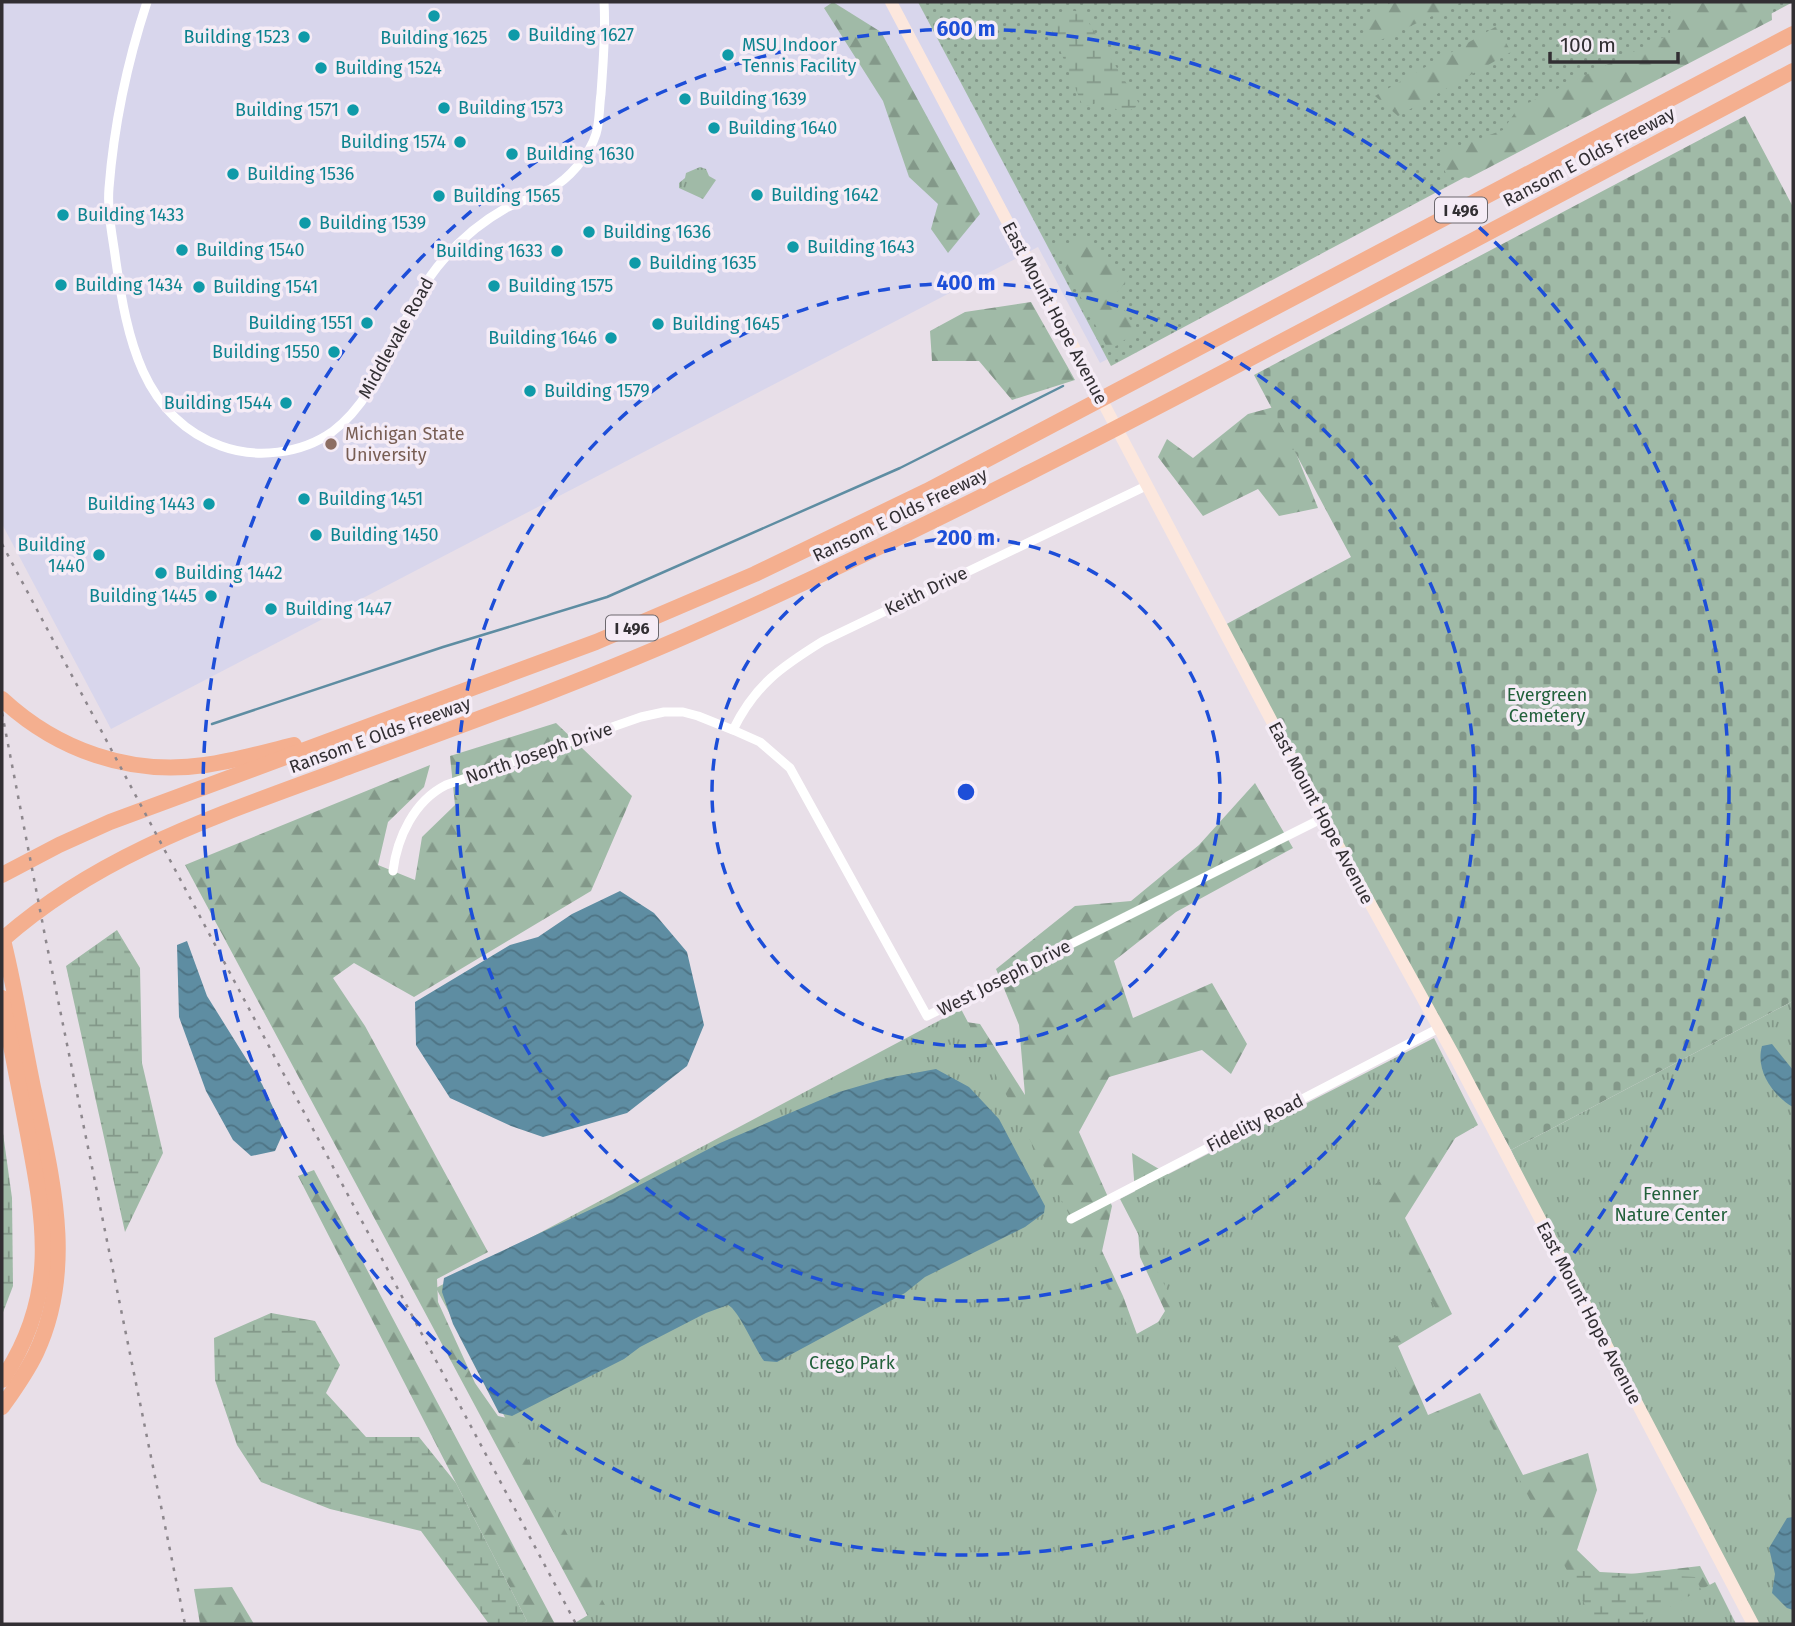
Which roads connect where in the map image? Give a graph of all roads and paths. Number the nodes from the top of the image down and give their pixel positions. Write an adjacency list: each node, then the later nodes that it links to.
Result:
1 (146, 2): 2 (street, Middlevale Road)
2 (604, 2)
3 (891, 2): 6 (street, East Mount Hope Avenue)
4 (1793, 34): 8 (highway, Ransom E Olds Freeway / I 496)
5 (1793, 71): 13 (highway, Ransom E Olds Freeway / I 496)
6 (1146, 486): 9 (street, Keith Drive); 10 (street, East Mount Hope Avenue)
7 (2, 699): 8 (highway)
8 (375, 725): 12 (highway, Ransom E Olds Freeway / I 496)
9 (733, 730): 10 (street, West Joseph Drive); 11 (street, North Joseph Drive)
10 (1323, 818): 15 (street, East Mount Hope Avenue)
11 (393, 871)
12 (2, 875)
13 (2, 938): 17 (highway)
14 (2, 998): 17 (highway)
15 (1439, 1028): 16 (street, Fidelity Road); 19 (street, East Mount Hope Avenue)
16 (1071, 1219)
17 (10, 1382): 18 (highway)
18 (2, 1405)
19 (1753, 1624)

